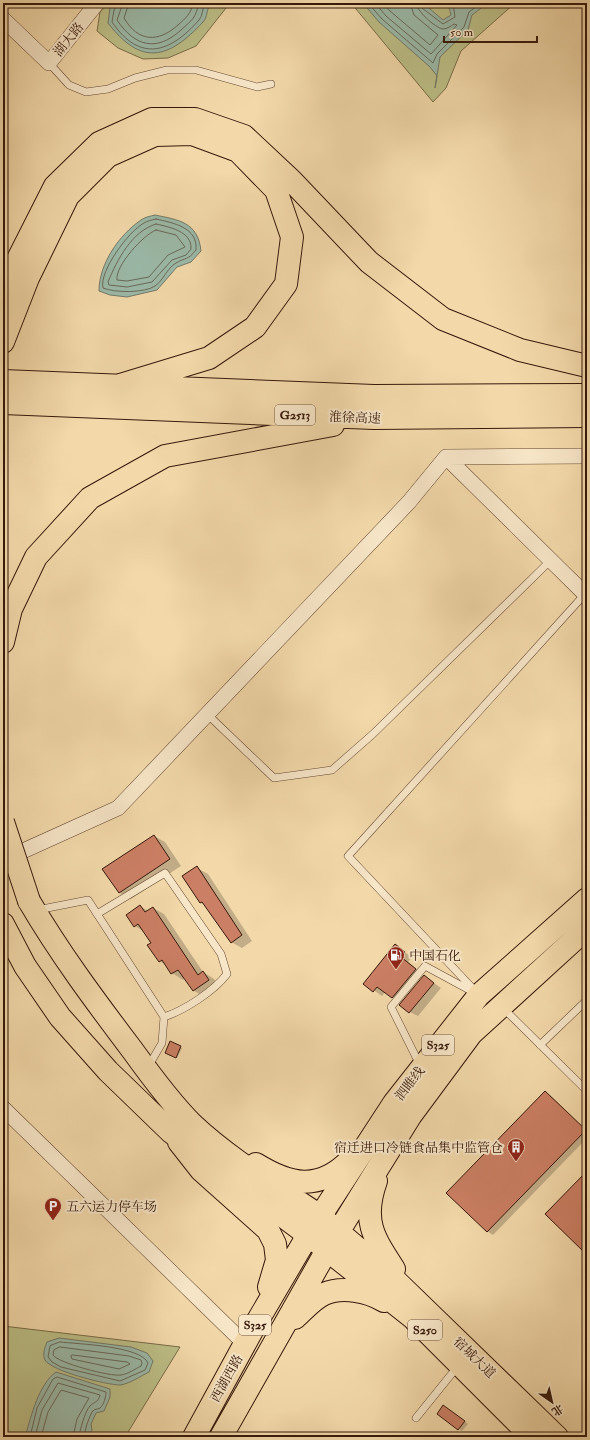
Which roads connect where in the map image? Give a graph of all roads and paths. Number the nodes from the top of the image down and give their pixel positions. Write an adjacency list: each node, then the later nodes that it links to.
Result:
1 (97, 3): 3 (street, 湖大路)
2 (3, 19): 3 (street, 湖大路)
3 (49, 63): 4 (lane)
4 (271, 84)
5 (61, 191): 6 (main road); 7 (main road); 8 (main road); 10 (main road)
6 (3, 297)
7 (3, 342)
8 (587, 366)
9 (3, 381): 10 (main road, 淮徐高速 / G2513)
10 (117, 386): 11 (main road, 淮徐高速 / G2513)
11 (587, 394)
12 (3, 403): 14 (main road, 淮徐高速 / G2513)
13 (587, 416): 14 (main road, 淮徐高速 / G2513)
14 (374, 418): 19 (main road)
15 (587, 456): 16 (street)
16 (446, 457): 17 (street); 20 (street)
17 (551, 560): 18 (street); 20 (lane)
18 (586, 595): 28 (lane)
19 (3, 642)
20 (208, 714): 22 (street)
21 (3, 822): 24 (main road, bridge)
22 (3, 860)
23 (587, 899): 28 (main road, 泗睢线 / S325)
24 (32, 906): 25 (lane); 34 (main road)
25 (97, 914): 31 (lane); 31 (lane)
26 (3, 924): 38 (main road)
27 (587, 928): 30 (main road, 泗睢线 / S325)
28 (479, 995): 33 (main road, 泗睢线 / S325); 33 (lane)
29 (587, 1000): 32 (lane)
30 (501, 1006): 32 (lane); 40 (main road, 泗睢线 / S325)
31 (164, 1017): 34 (lane)
32 (540, 1045): 35 (lane)
33 (421, 1067): 39 (main road, 泗睢线 / S325)
34 (146, 1069): 37 (main road)
35 (587, 1091)
36 (3, 1108): 46 (street)
37 (192, 1124): 39 (main road); 41 (main road, 宿城大道)
38 (171, 1132): 43 (main road, 宿城大道); 46 (main road)
39 (371, 1138): 41 (main road, 泗睢线 / S325)
40 (384, 1158): 42 (main road, 泗睢线 / S325); 45 (main road)
41 (320, 1216): 42 (main road, 宿城大道 / S250); 43 (main road, 西湖西路 / S325)
42 (339, 1231): 44 (main road, 西湖西路 / S325); 45 (main road, 宿城大道 / S250)
43 (308, 1235): 44 (main road, 宿城大道 / S250); 46 (main road, 西湖西路 / S325)
44 (327, 1250): 45 (main road, 宿城大道 / S250); 47 (main road, 西湖西路 / S325)
45 (417, 1312): 47 (main road); 48 (main road, 宿城大道 / S250); 53 (main road, 宿城大道 / S250)
46 (249, 1335): 50 (main road, 西湖西路 / S325)
47 (276, 1340): 51 (main road, 西湖西路 / S325)
48 (459, 1365): 49 (lane); 52 (main road, 宿城大道 / S250)
49 (416, 1418)
50 (194, 1437)
51 (222, 1437)
52 (532, 1437)
53 (557, 1437)

